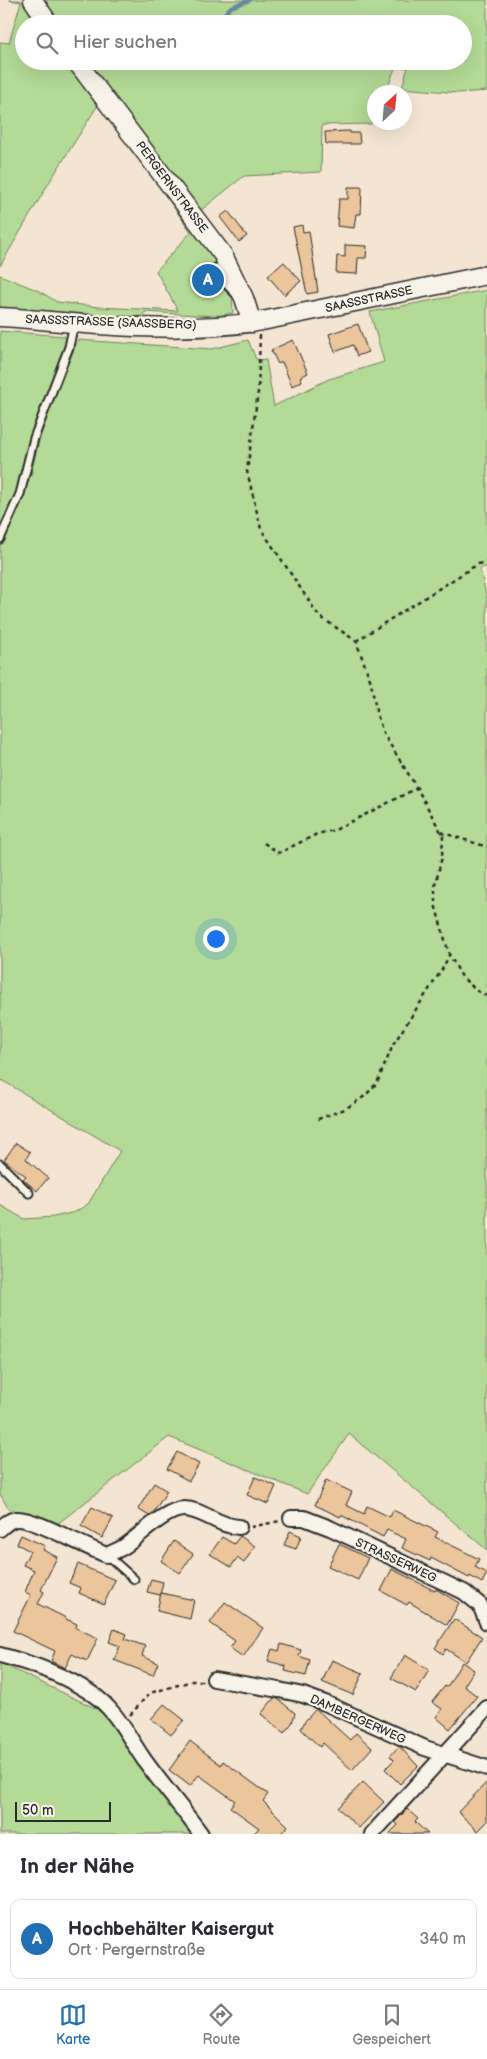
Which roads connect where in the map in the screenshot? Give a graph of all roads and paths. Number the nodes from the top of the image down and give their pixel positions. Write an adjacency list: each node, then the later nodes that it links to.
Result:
1 (33, 0): 2 (street)
2 (43, 15)
3 (83, 70): 6 (street, PERGERNSTRASSE)
4 (216, 268): 6 (lane)
5 (487, 275): 8 (street, SAASSSTRASSE)
6 (244, 298): 8 (street, PERGERNSTRASSE)
7 (0, 317): 9 (street, SAASSSTRASSE (SAASSBERG))
8 (257, 322): 9 (street, SAASSSTRASSE (SAASSBERG)); 12 (path)
9 (74, 323): 10 (lane)
10 (0, 539)
11 (487, 562): 12 (path)
12 (356, 641): 13 (path)
13 (418, 788): 14 (path); 15 (path)
14 (441, 832): 16 (path); 17 (path)
15 (264, 842)
16 (487, 847)
17 (449, 954): 18 (path); 19 (path)
18 (487, 996)
19 (318, 1119)
20 (0, 1164): 21 (lane)
21 (30, 1193)
22 (291, 1518): 23 (path); 27 (street, STRASSERWEG)
23 (239, 1526): 25 (street)
24 (0, 1529): 25 (street)
25 (107, 1555): 26 (lane)
26 (134, 1579)
27 (487, 1622)
28 (0, 1655): 31 (street)
29 (214, 1679): 31 (path); 32 (street, DAMBERGERWEG)
30 (487, 1708): 32 (street)
31 (122, 1722): 34 (street)
32 (446, 1755): 33 (street, DAMBERGERWEG); 35 (street)
33 (487, 1768)
34 (201, 1834)
35 (372, 1834)

